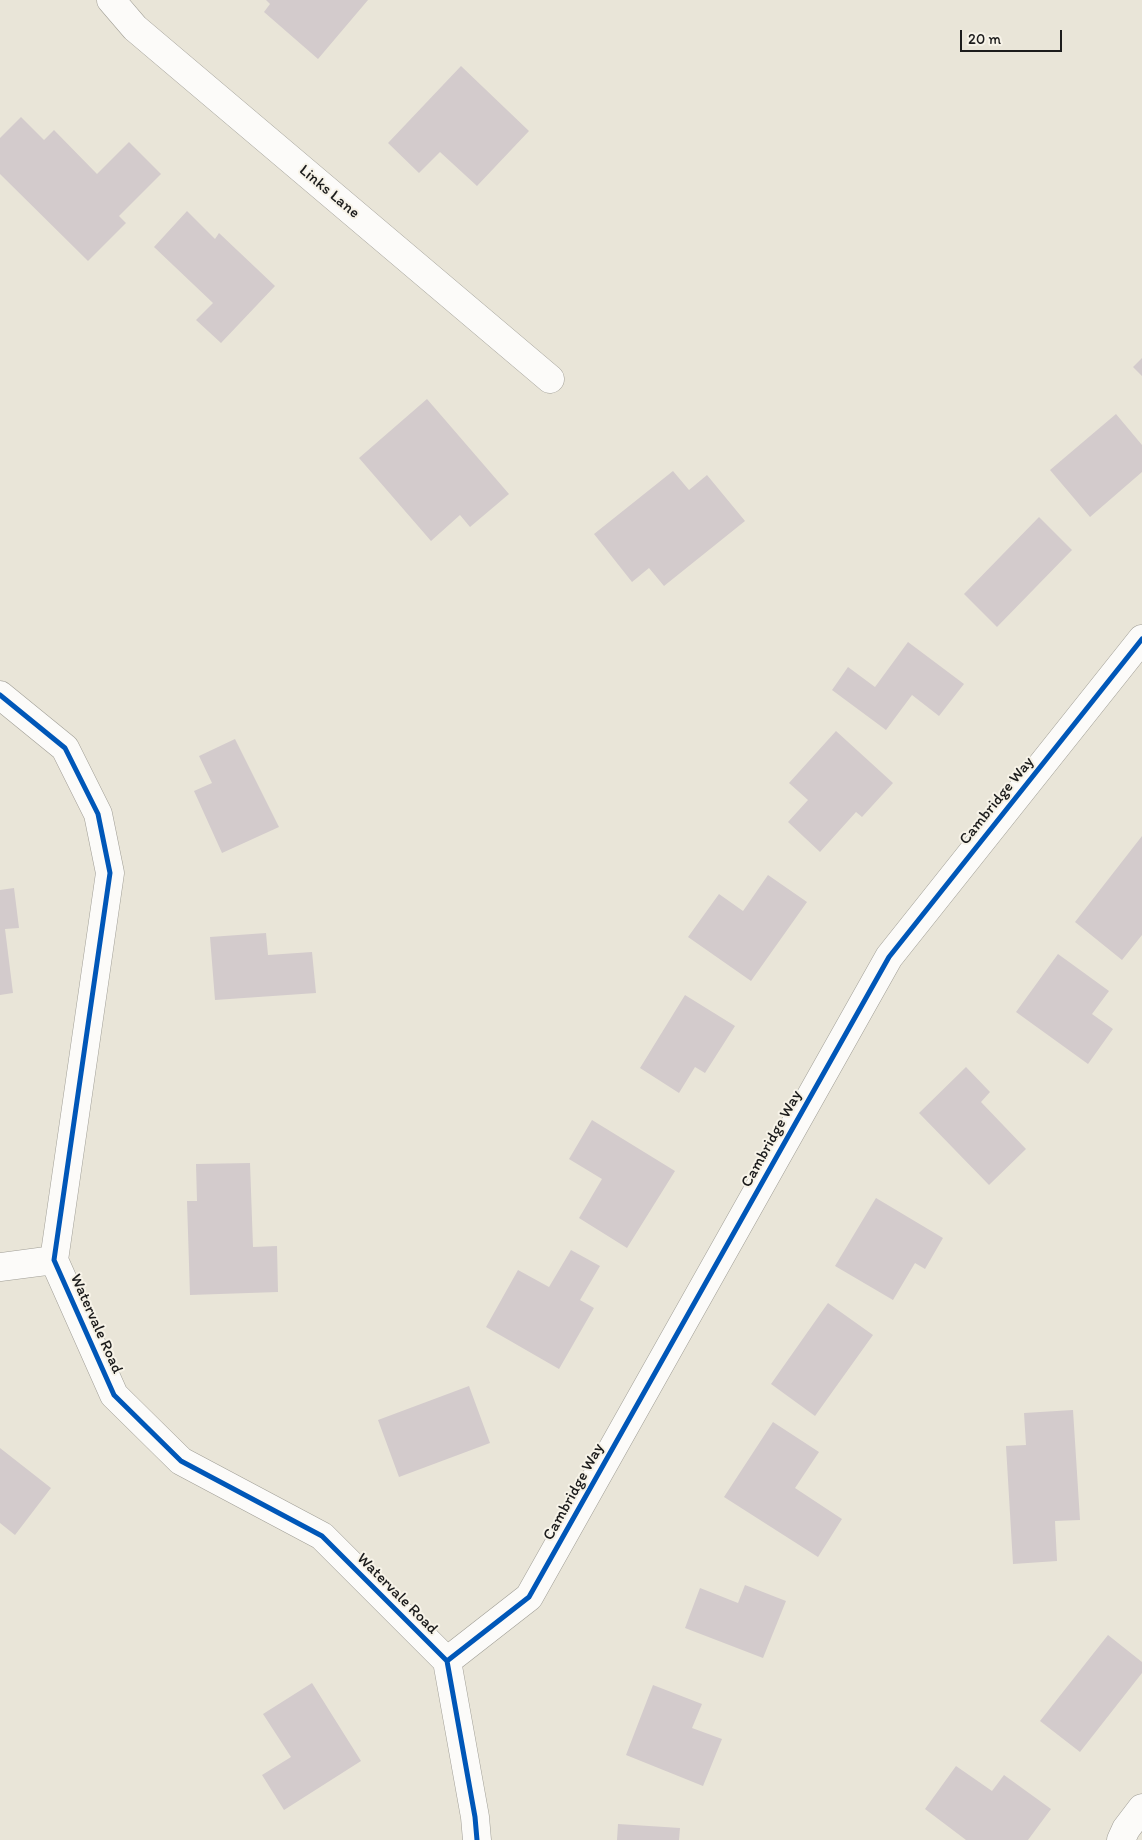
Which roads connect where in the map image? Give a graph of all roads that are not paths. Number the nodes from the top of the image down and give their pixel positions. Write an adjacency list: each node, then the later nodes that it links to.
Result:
1 (111, 0): 2 (street, Links Lane)
2 (550, 379)
3 (1142, 639): 7 (street, Cambridge Way)
4 (0, 694): 5 (street, Watervale Road)
5 (54, 1260): 6 (street); 7 (street, Watervale Road)
6 (0, 1267)
7 (447, 1661): 9 (street)
8 (1142, 1808): 10 (street)
9 (477, 1840)
10 (1121, 1840)

